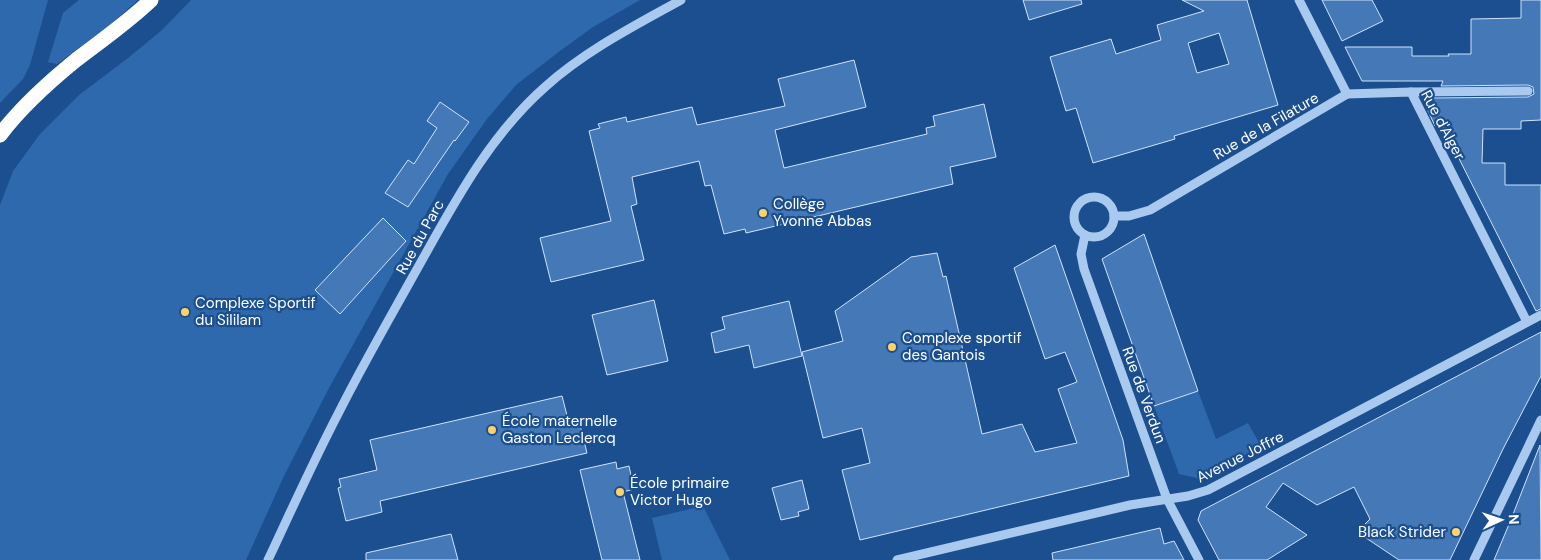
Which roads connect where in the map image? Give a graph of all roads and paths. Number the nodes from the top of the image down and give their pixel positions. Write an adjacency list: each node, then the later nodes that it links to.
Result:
1 (151, 0): 7 (highway)
2 (682, 0): 14 (street, Rue du Parc)
3 (1299, 0): 6 (street)
4 (1528, 91): 5 (street)
5 (1410, 92): 6 (street, Rue d'Alger); 11 (street, Rue d'Alger)
6 (1347, 94): 8 (street, Rue de la Filature)
7 (0, 135)
8 (1114, 216): 9 (street); 9 (street)
9 (1085, 235): 13 (street, Rue de Verdun)
10 (1541, 316): 11 (street, Avenue Joffre)
11 (1527, 322): 13 (street, Avenue Joffre)
12 (1541, 420): 17 (street)
13 (1167, 499): 15 (street, Avenue Joffre); 16 (street, Rue de Verdun)
14 (268, 560)
15 (898, 560)
16 (1199, 560)
17 (1474, 560)

